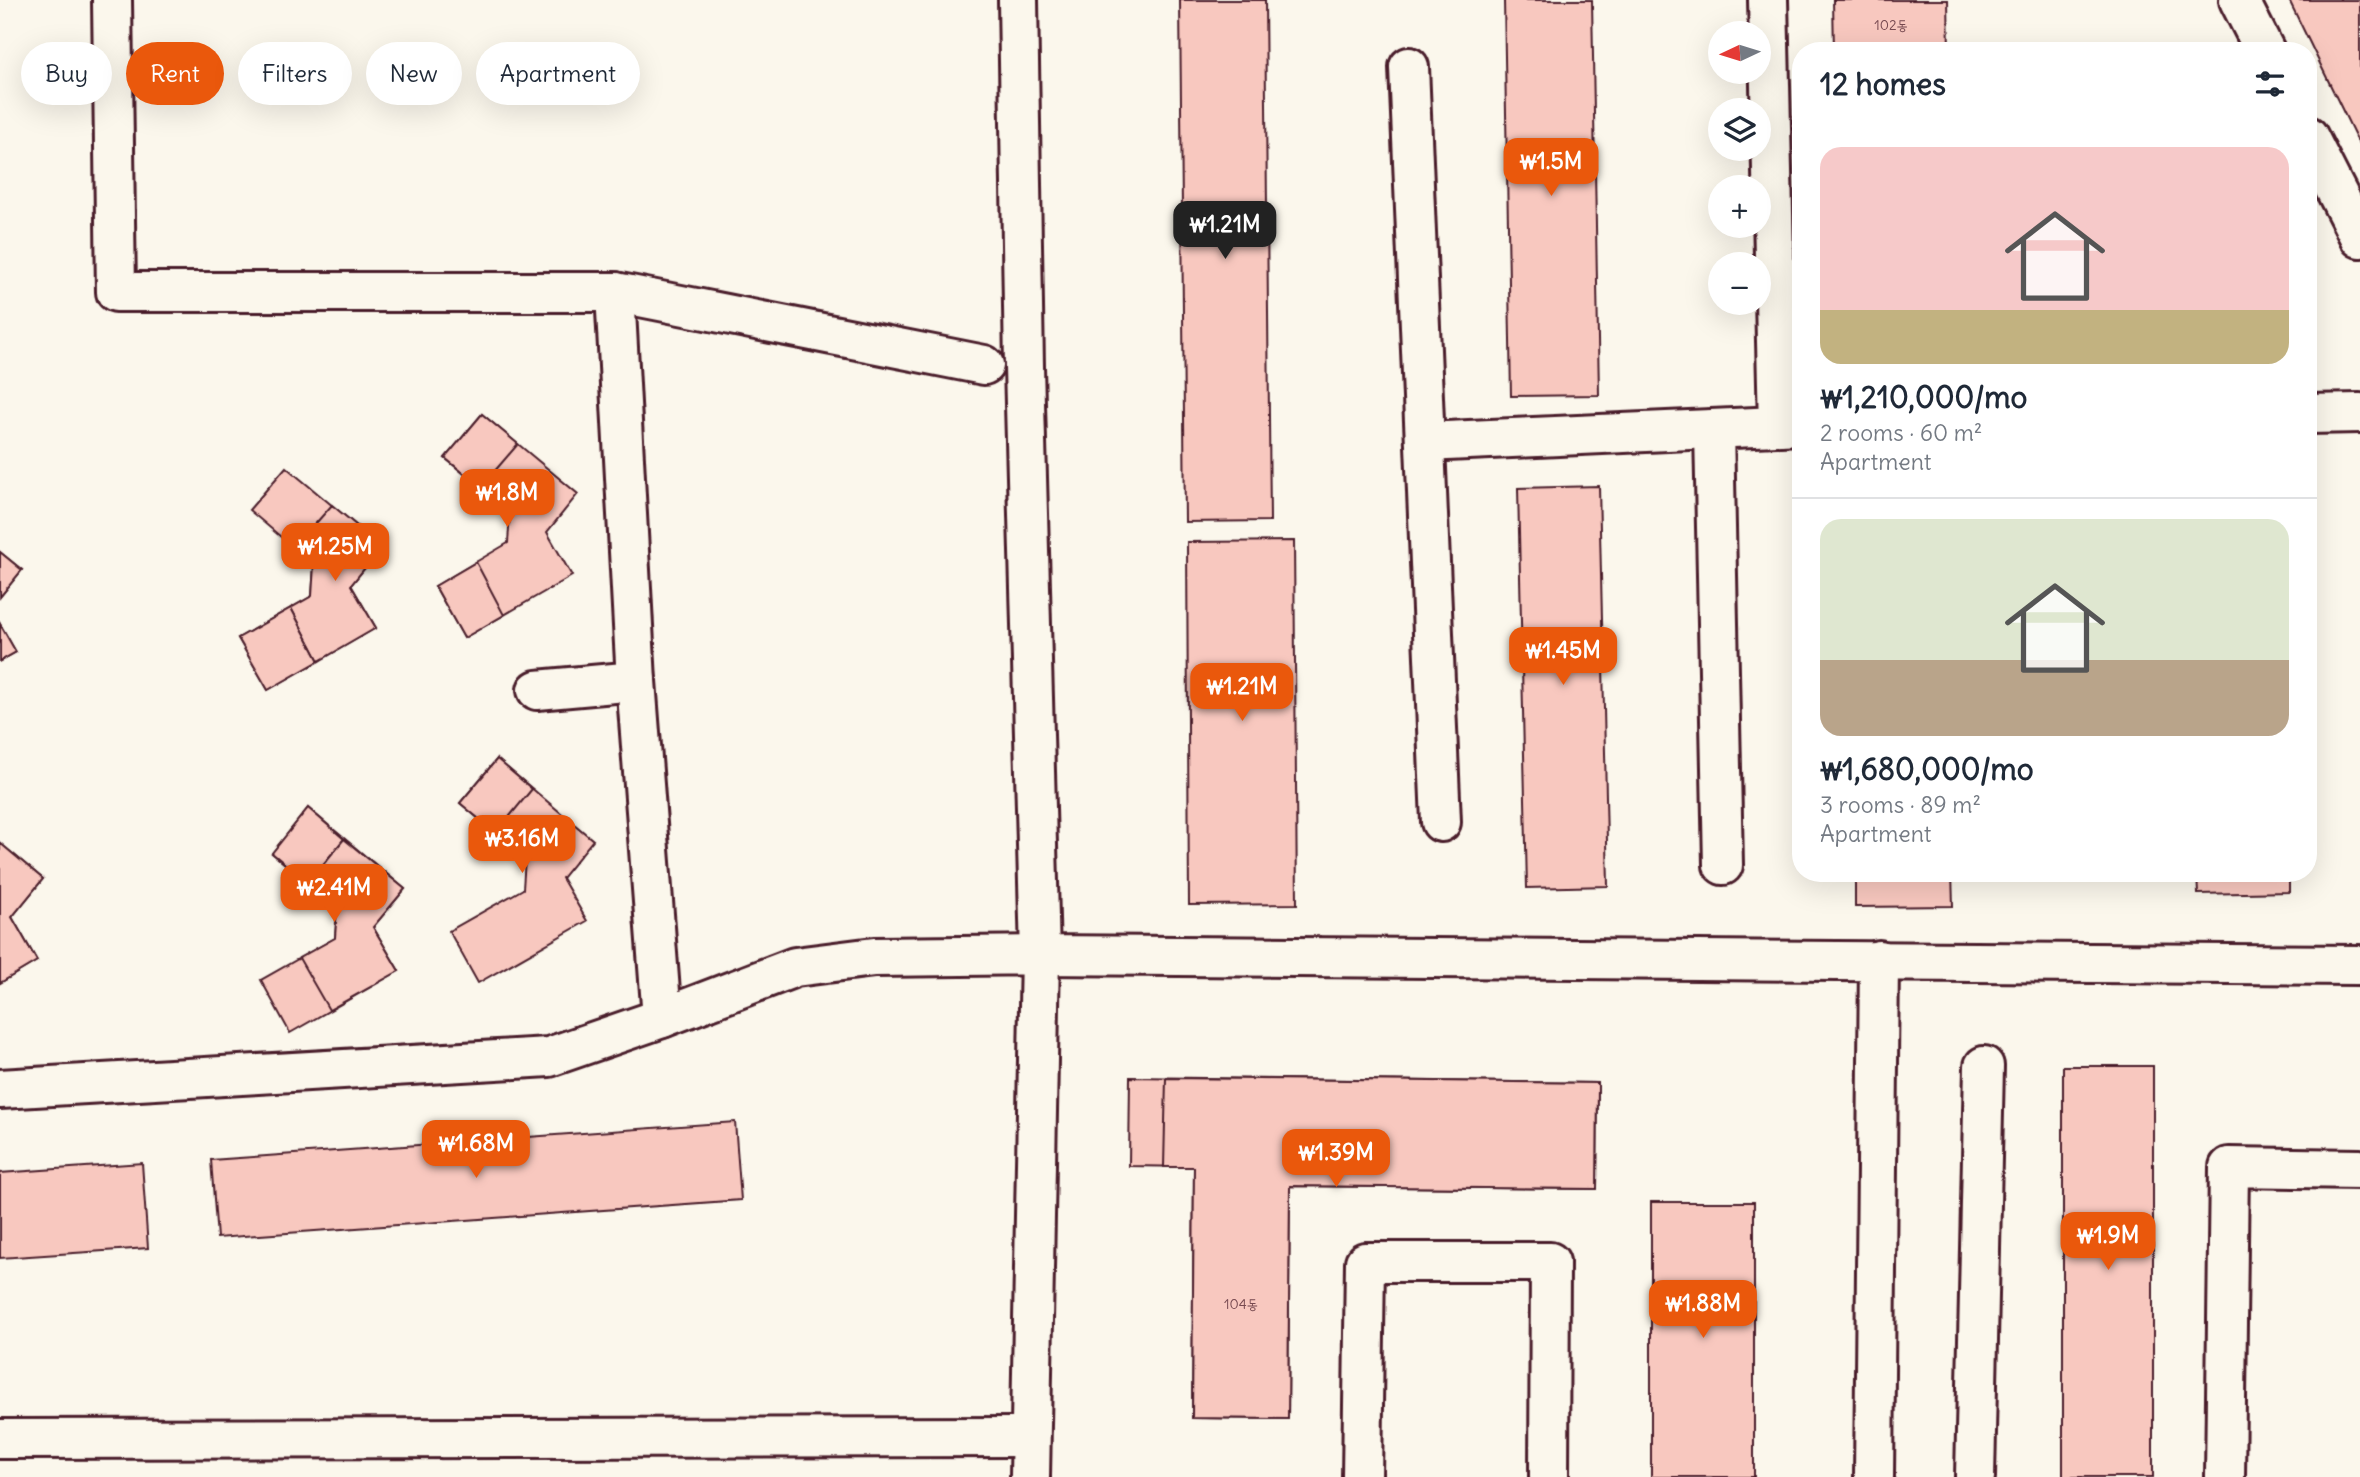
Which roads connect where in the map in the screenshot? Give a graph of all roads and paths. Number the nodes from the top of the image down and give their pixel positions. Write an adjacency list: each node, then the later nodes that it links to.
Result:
1 (112, 0): 9 (street)
2 (1018, 0): 20 (street)
3 (1768, 0): 13 (street)
4 (2239, 0): 5 (street)
5 (2260, 42)
6 (1409, 67): 15 (street)
7 (2317, 154): 8 (street)
8 (2360, 238)
9 (615, 292): 10 (street); 16 (street)
10 (984, 365)
11 (2360, 413): 12 (street)
12 (2317, 414)
13 (1790, 426): 14 (street)
14 (1714, 430): 15 (street); 19 (street)
15 (1425, 442): 18 (street)
16 (636, 681): 17 (street); 23 (street)
17 (537, 690)
18 (1441, 822)
19 (1723, 865)
20 (1040, 955): 21 (street); 23 (street); 27 (street)
21 (1879, 960): 22 (street); 32 (street)
22 (2360, 965)
23 (662, 1018): 25 (street)
24 (1984, 1066): 33 (street)
25 (0, 1089)
26 (2360, 1169): 34 (street)
27 (1030, 1437): 28 (street); 29 (street)
28 (0, 1439)
29 (1030, 1477)
30 (1362, 1477): 31 (street)
31 (1549, 1477)
32 (1874, 1477)
33 (1975, 1477)
34 (2225, 1477)

